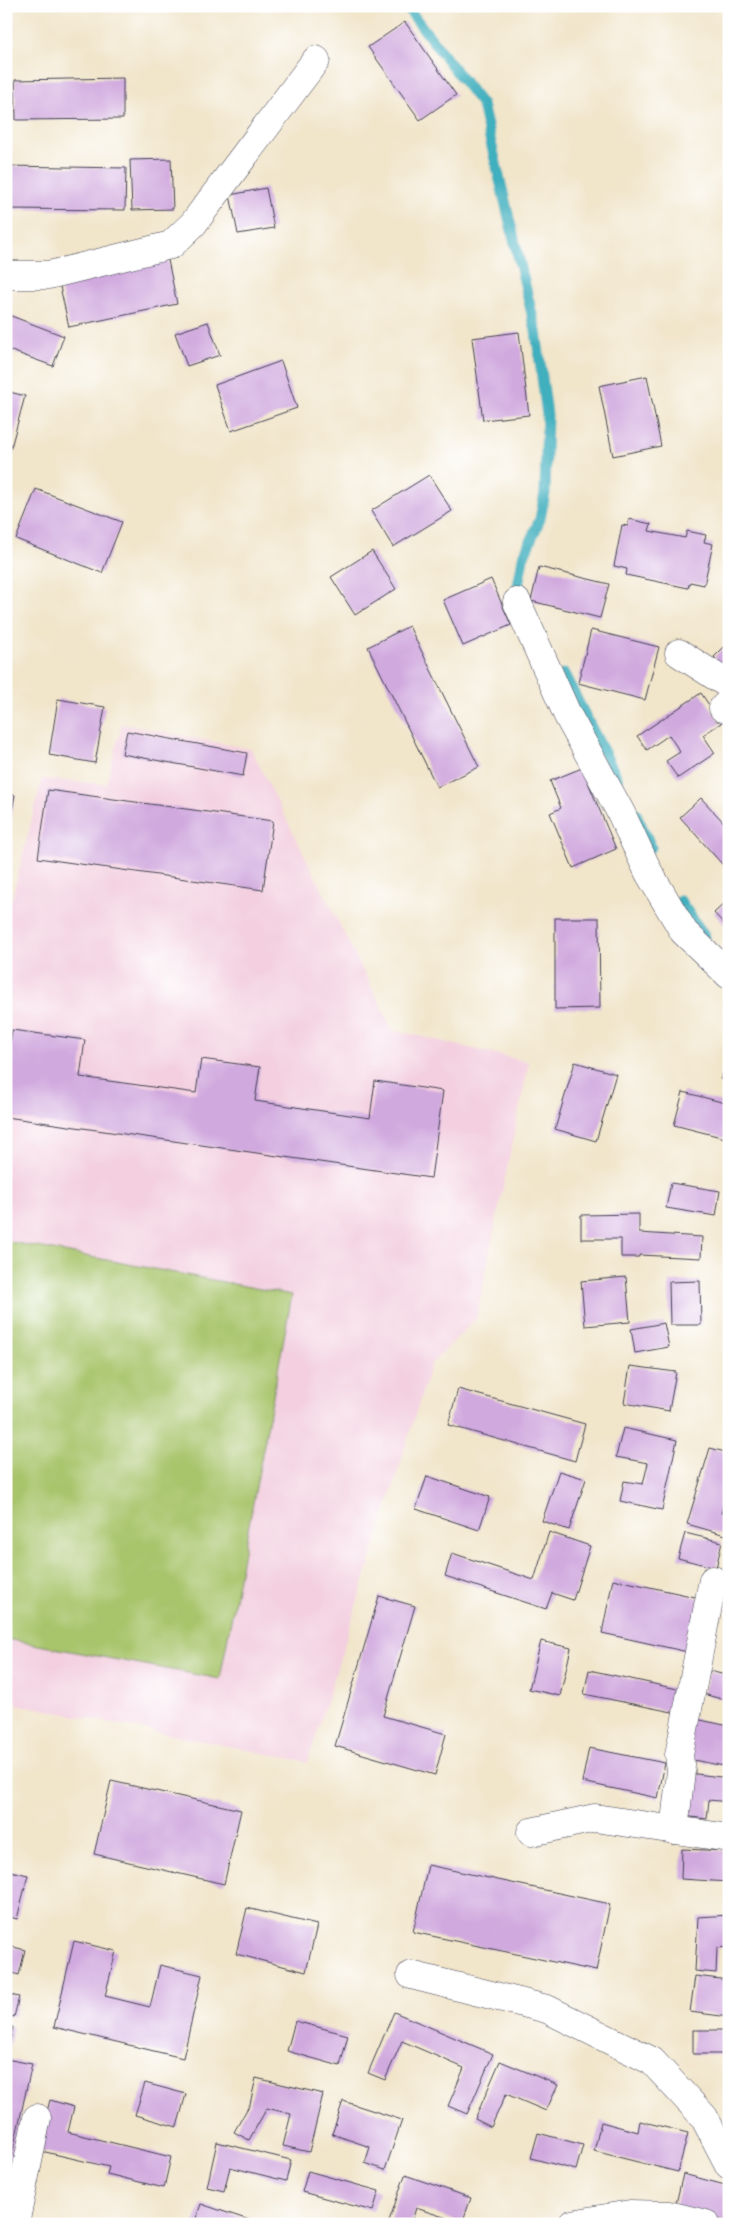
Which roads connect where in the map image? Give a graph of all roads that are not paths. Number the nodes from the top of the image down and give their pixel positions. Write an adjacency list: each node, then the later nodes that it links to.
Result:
1 (316, 60): 2 (street)
2 (6, 275)
3 (517, 602): 6 (street)
4 (679, 653): 5 (street)
5 (727, 698)
6 (729, 975)
7 (713, 1580): 8 (street)
8 (674, 1830): 9 (street); 10 (street)
9 (531, 1832)
10 (729, 1838)
11 (411, 1975): 13 (street)
12 (37, 2118): 14 (street)
13 (729, 2165)
14 (16, 2224)
15 (572, 2224): 16 (street)
16 (706, 2224)

